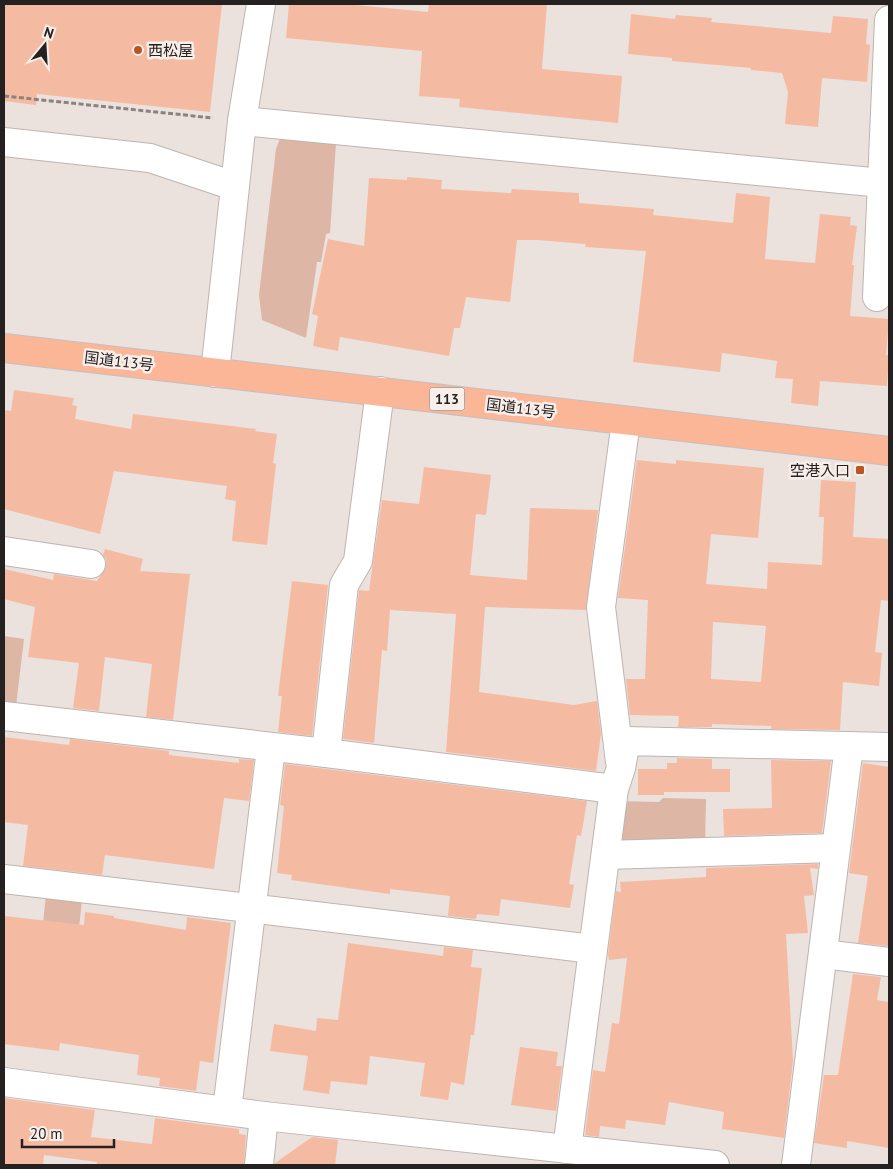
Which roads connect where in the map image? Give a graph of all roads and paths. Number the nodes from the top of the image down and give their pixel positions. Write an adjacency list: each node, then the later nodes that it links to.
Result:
1 (261, 4): 4 (street)
2 (889, 20): 7 (street)
3 (4, 96): 5 (path)
4 (242, 121): 7 (street); 8 (street)
5 (213, 127)
6 (4, 142): 8 (street)
7 (882, 183): 9 (street)
8 (234, 186): 11 (street)
9 (877, 297)
10 (4, 348): 11 (highway, 国道113号 / 113)
11 (215, 373): 12 (highway, 国道113号 / 113)
12 (380, 391): 13 (highway, 国道113号 / 113); 21 (street)
13 (626, 421): 14 (highway, 国道113号 / 113); 22 (street)
14 (889, 451)
15 (4, 551): 16 (street)
16 (91, 564)
17 (4, 716): 20 (street)
18 (848, 746): 19 (street); 22 (street); 23 (street)
19 (889, 747)
20 (271, 748): 21 (street); 26 (street)
21 (326, 753): 22 (street)
22 (617, 779): 24 (street)
23 (835, 848): 24 (street); 28 (street)
24 (606, 855): 27 (street)
25 (4, 879): 26 (street)
26 (252, 909): 27 (street); 31 (street)
27 (593, 949): 33 (street)
28 (823, 954): 29 (street); 36 (street)
29 (889, 962)
30 (4, 1082): 31 (street)
31 (227, 1110): 32 (street)
32 (264, 1116): 33 (street); 34 (street)
33 (568, 1149): 35 (street)
34 (259, 1165)
35 (715, 1165)
36 (796, 1165)

